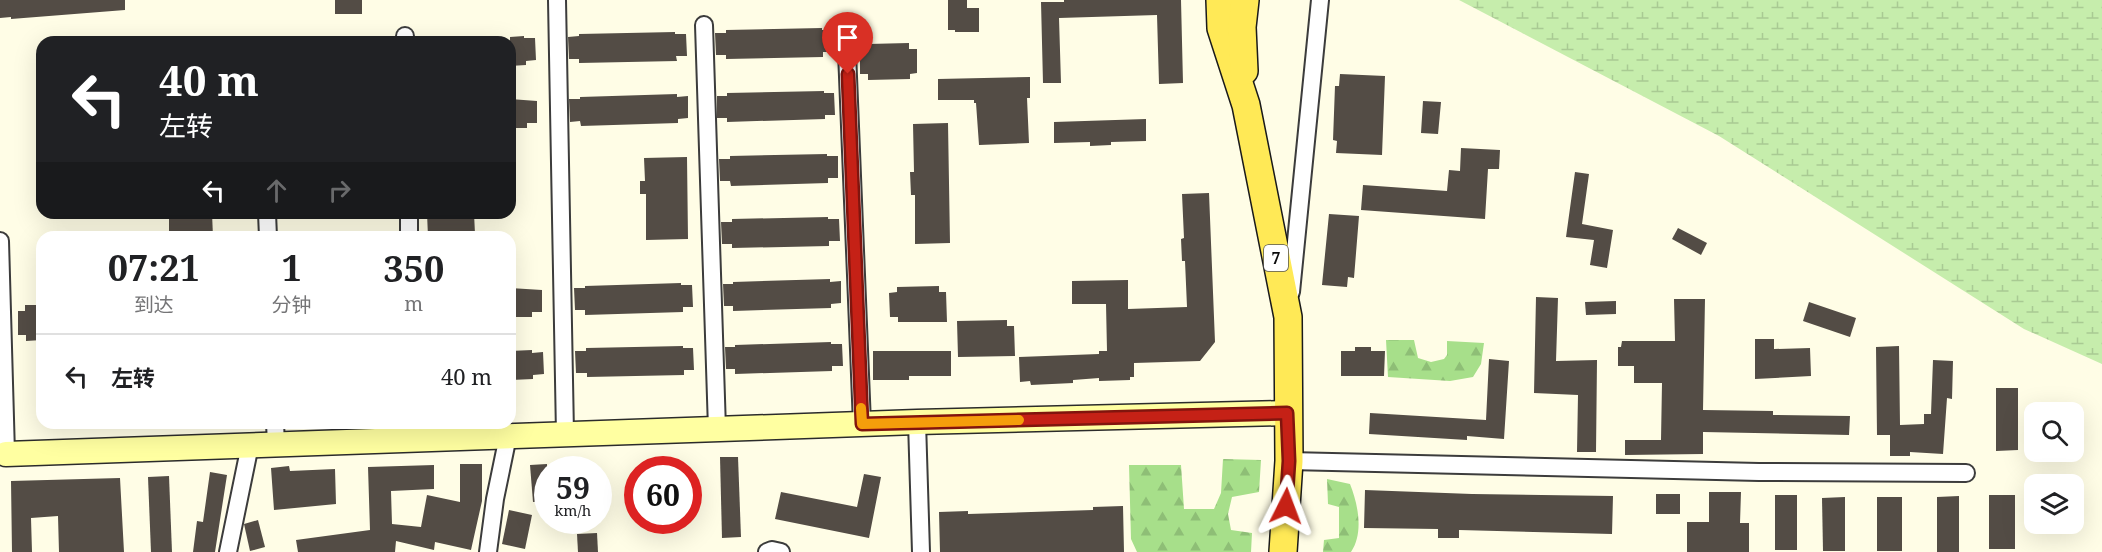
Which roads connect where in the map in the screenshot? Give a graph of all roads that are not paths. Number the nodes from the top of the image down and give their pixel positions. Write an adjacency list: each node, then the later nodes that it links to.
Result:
1 (557, 0): 16 (street)
2 (1220, 0): 7 (main road, 7)
3 (1245, 0): 7 (main road, 7)
4 (1320, 0): 9 (street)
5 (704, 25): 13 (street)
6 (846, 27): 12 (street)
7 (1245, 105): 9 (main road, 7)
8 (0, 241): 19 (street)
9 (1288, 318): 10 (main road, 7)
10 (1287, 413): 11 (street); 20 (main road, 7)
11 (917, 422): 12 (street); 26 (street)
12 (862, 424): 13 (street)
13 (717, 429): 16 (street)
14 (414, 431): 15 (street); 17 (street)
15 (275, 434): 18 (street)
16 (565, 434): 17 (street)
17 (508, 436): 23 (street)
18 (250, 445): 19 (street); 22 (street)
19 (3, 454)
20 (1289, 461): 21 (street); 27 (main road, 7)
21 (1966, 473)
22 (228, 552)
23 (488, 552)
24 (766, 552): 25 (street)
25 (781, 552)
26 (921, 552)
27 (1283, 552)

